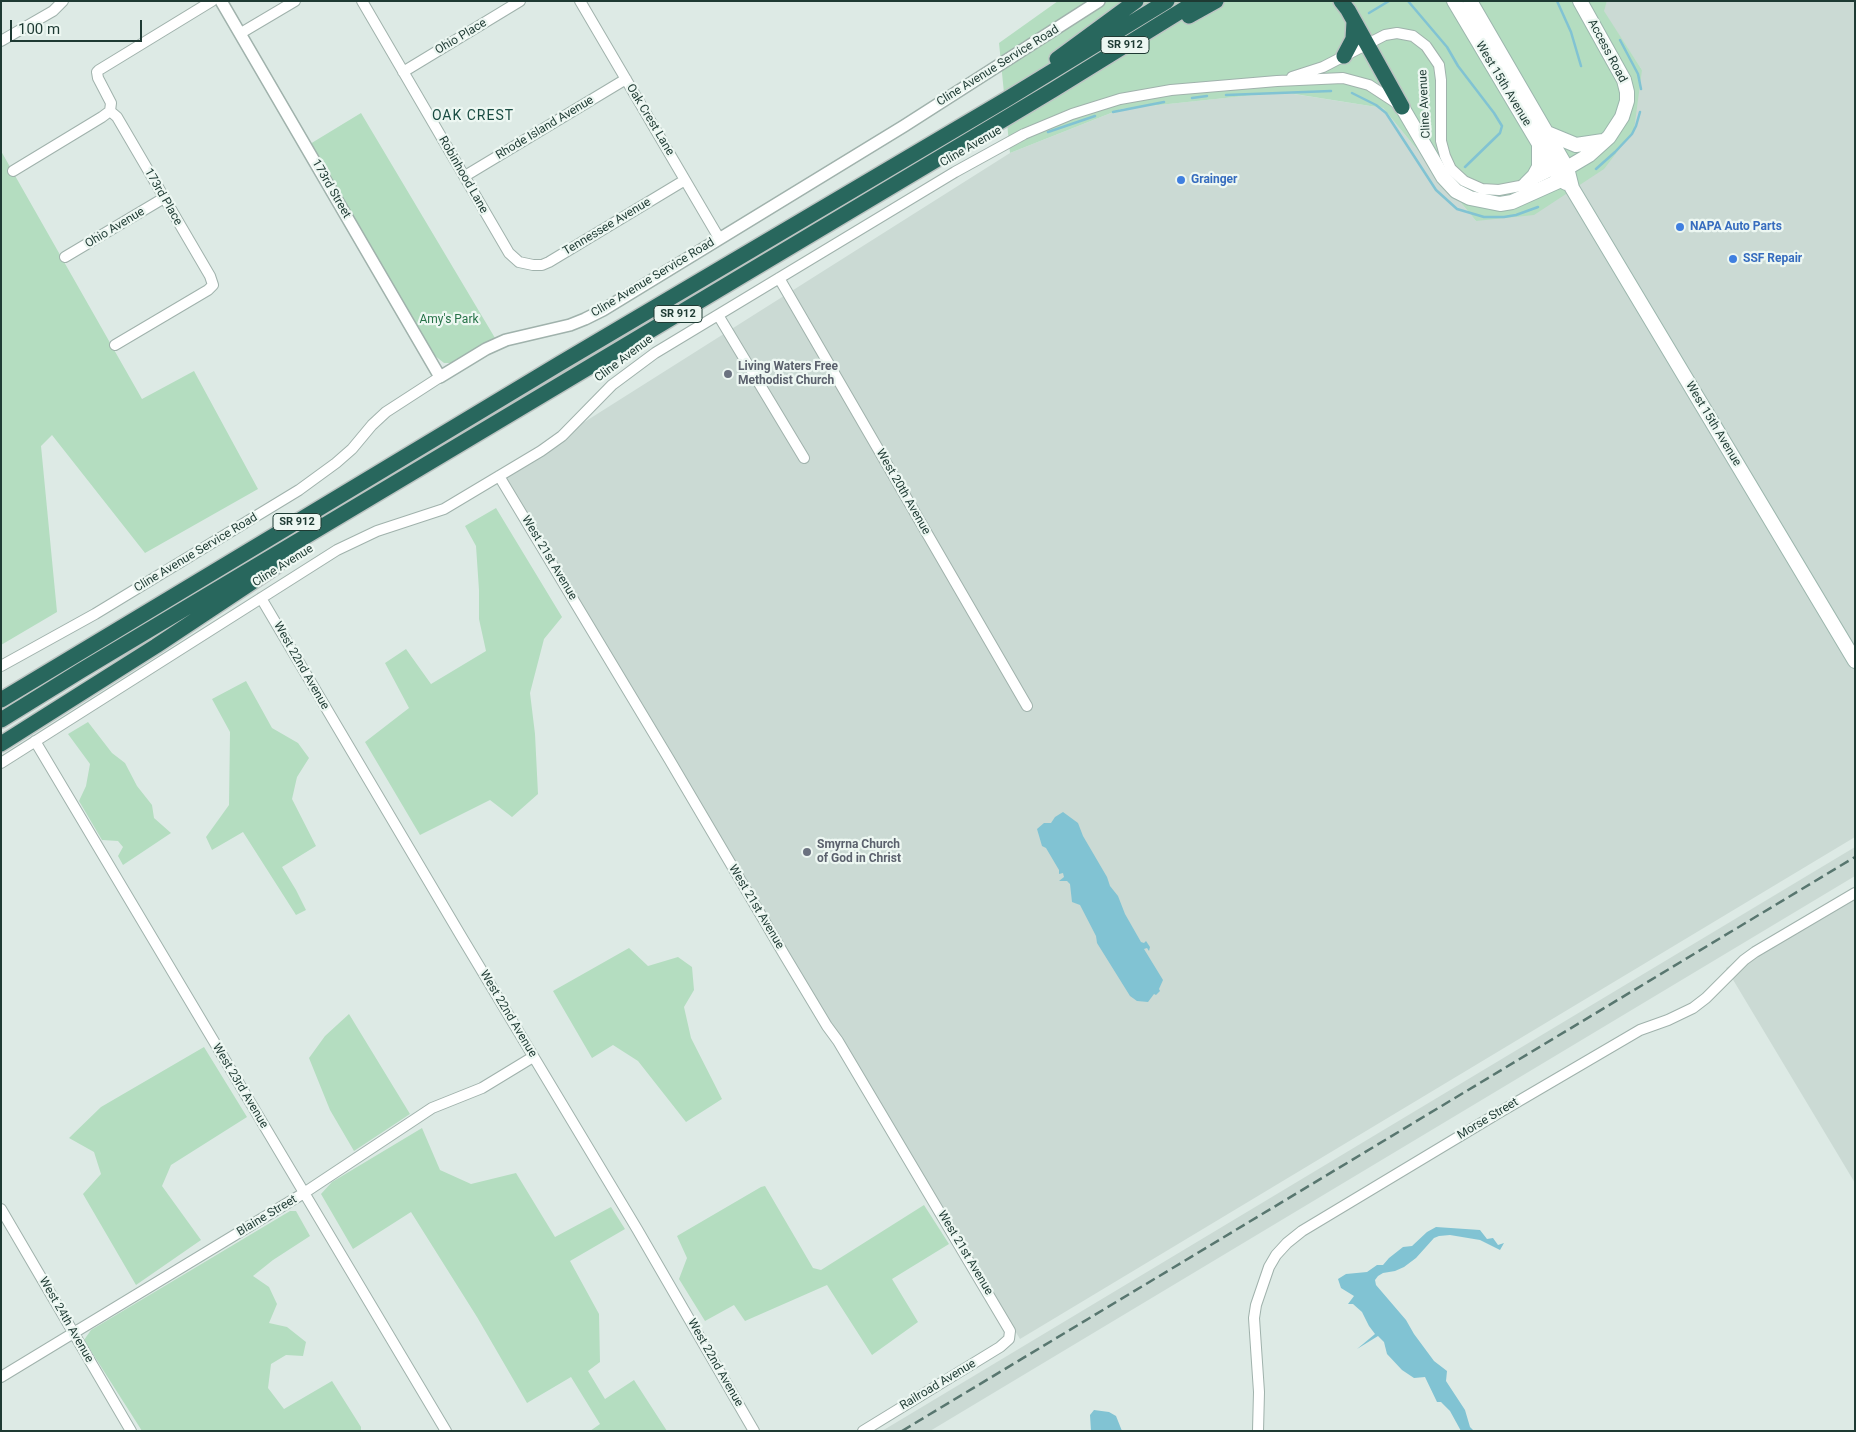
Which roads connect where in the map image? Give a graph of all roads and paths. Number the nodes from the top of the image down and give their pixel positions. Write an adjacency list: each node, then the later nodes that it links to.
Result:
1 (63, 1): 21 (street)
2 (212, 1): 30 (street)
3 (221, 1): 20 (street, 173rd Street)
4 (295, 1): 20 (street)
5 (362, 1): 24 (street, Robinhood Lane)
6 (520, 1): 24 (street, Ohio Place)
7 (580, 1): 25 (street, Oak Crest Lane)
8 (1100, 1): 39 (street, Cline Avenue Service Road)
9 (1136, 1): 28 (highway)
10 (1167, 1): 28 (highway, Cline Avenue / SR 912)
11 (1197, 1): 27 (highway, Cline Avenue / SR 912)
12 (1216, 1): 27 (highway)
13 (1341, 1): 19 (highway)
14 (1454, 1): 31 (main road, West 15th Avenue)
15 (1470, 1): 31 (main road, West 15th Avenue)
16 (1580, 1): 18 (main road, Access Road)
17 (1590, 1): 18 (street)
18 (1589, 19): 32 (main road, Access Road)
19 (1354, 22): 22 (highway); 23 (highway)
20 (241, 33): 45 (street, 173rd Street)
21 (1, 41)
22 (1366, 43): 23 (street, Cline Avenue); 29 (highway); 37 (street, Cline Avenue)
23 (1344, 56): 26 (street, Cline Avenue)
24 (403, 72): 34 (street, Robinhood Lane)
25 (626, 80): 34 (street, Rhode Island Avenue); 36 (street, Oak Crest Lane)
26 (1277, 81): 29 (street, Cline Avenue); 42 (street, Cline Avenue)
27 (1053, 90): 48 (highway, Cline Avenue / SR 912)
28 (1007, 99): 52 (highway, Cline Avenue / SR 912)
29 (1402, 107): 35 (main road, Cline Avenue)
30 (110, 111): 33 (street); 38 (street, 173rd Place)
31 (1543, 139): 32 (main road); 35 (main road, West 15th Avenue); 37 (main road)
32 (1604, 141): 35 (main road, Access Road)
33 (13, 171)
34 (465, 176): 41 (street, Robinhood Lane)
35 (1564, 176): 37 (street, Cline Avenue); 50 (main road, West 15th Avenue)
36 (685, 180): 39 (street, Oak Crest Lane); 41 (street, Tennessee Avenue)
37 (1526, 184)
38 (164, 198): 40 (street, Ohio Avenue); 44 (street, 173rd Place)
39 (719, 238): 45 (street, Cline Avenue Service Road)
40 (65, 258)
41 (525, 264)
42 (779, 278): 43 (street, Cline Avenue); 55 (street, West 20th Avenue)
43 (718, 315): 46 (street); 47 (street, Cline Avenue)
44 (115, 345)
45 (440, 377): 51 (street, Cline Avenue Service Road)
46 (804, 458)
47 (499, 476): 49 (street, Cline Avenue); 65 (street, West 21st Avenue)
48 (303, 538): 56 (highway, Cline Avenue / SR 912); 58 (highway)
49 (261, 598): 57 (street, Cline Avenue); 61 (street, West 22nd Avenue)
50 (1855, 661)
51 (1, 666)
52 (35, 679): 53 (highway); 54 (highway, Cline Avenue / SR 912)
53 (1, 688)
54 (1, 700)
55 (1026, 706)
56 (1, 720)
57 (35, 741): 59 (street, Cline Avenue); 62 (street, West 23rd Avenue)
58 (1, 744)
59 (1, 763)
60 (1855, 893): 71 (street, Morse Street)
61 (533, 1057): 62 (street, Blaine Street); 69 (street, West 22nd Avenue)
62 (304, 1193): 64 (street, Blaine Street); 68 (street, West 23rd Avenue)
63 (1, 1209): 64 (street, West 24th Avenue)
64 (74, 1333): 66 (street, Blaine Street); 67 (street, West 24th Avenue)
65 (1010, 1337): 70 (street, Railroad Avenue)
66 (1, 1377)
67 (131, 1431)
68 (446, 1431)
69 (754, 1431)
70 (863, 1431)
71 (1258, 1431)

